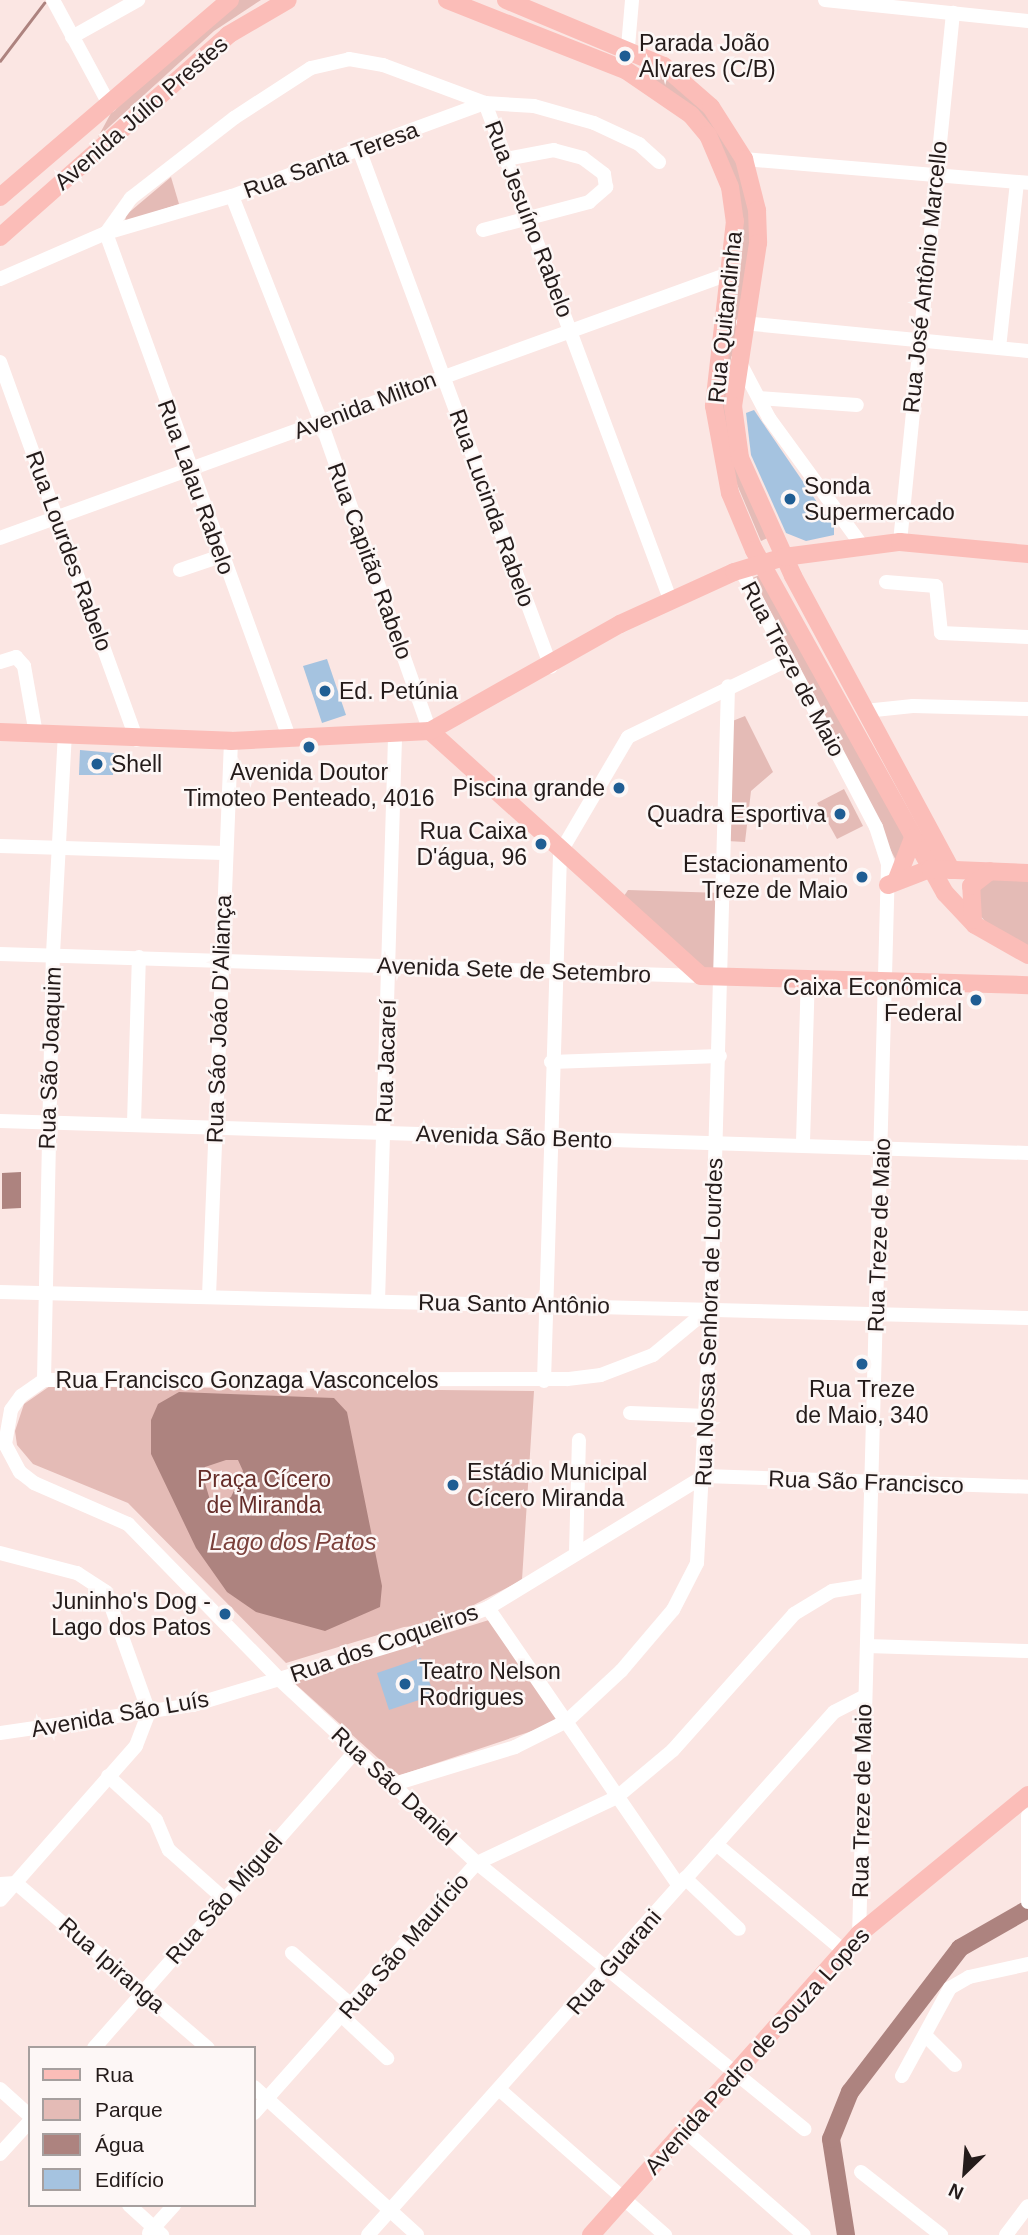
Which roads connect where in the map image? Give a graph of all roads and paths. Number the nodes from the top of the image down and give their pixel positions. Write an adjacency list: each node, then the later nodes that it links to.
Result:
1 (52, 0): 12 (street)
2 (138, 0): 12 (street)
3 (230, 0): 15 (main road, Avenida Júlio Prestes)
4 (288, 0): 27 (main road, Avenida Júlio Prestes)
5 (447, 0): 28 (main road, Rua Quitandinha)
6 (506, 0): 13 (main road)
7 (632, 0): 13 (street)
8 (825, 0): 9 (street)
9 (891, 3): 10 (street)
10 (953, 13): 11 (street); 20 (street, Rua José Antônio Marcello)
11 (1028, 21)
12 (72, 37): 15 (street)
13 (628, 47): 18 (main road)
14 (485, 103): 16 (street, Rua Santa Teresa); 17 (street, Rua Jesuíno Rabelo); 19 (street, Rua Santa Teresa); 26 (street, Rua Jesuíno Rabelo)
15 (110, 106): 23 (main road, Avenida Júlio Prestes)
16 (360, 152): 22 (street, Rua Santa Teresa); 37 (street, Rua Lucinda Rabelo)
17 (506, 159): 24 (street, Rua Jesuíno Rabelo); 24 (street)
18 (744, 159): 20 (street); 30 (main road)
19 (659, 162)
20 (935, 172): 21 (street); 32 (street, Rua José Antônio Marcello)
21 (1023, 182): 33 (street)
22 (232, 196): 26 (street, Rua Santa Teresa); 40 (street, Rua Capitão Rabelo)
23 (0, 197)
24 (530, 221): 25 (street); 31 (street, Rua Jesuíno Rabelo)
25 (484, 230)
26 (106, 233): 29 (street, Rua Santa Teresa); 41 (street, Rua Lalau Rabelo)
27 (0, 237)
28 (731, 273): 31 (street, Avenida Milton); 49 (main road, Rua Quitandinha)
29 (0, 279)
30 (743, 323): 32 (street); 35 (main road)
31 (572, 328): 37 (street, Avenida Milton); 53 (street, Rua Jesuíno Rabelo)
32 (916, 340): 33 (street); 44 (street, Rua José Antônio Marcello)
33 (999, 348): 34 (street)
34 (1028, 351)
35 (737, 359): 38 (street); 48 (main road)
36 (0, 362): 42 (street, Rua Lourdes Rabelo)
37 (443, 376): 40 (street, Avenida Milton); 57 (street, Rua Lucinda Rabelo)
38 (759, 398): 39 (street); 45 (street)
39 (857, 405)
40 (321, 422): 41 (street, Avenida Milton); 62 (street, Rua Capitão Rabelo)
41 (189, 470): 42 (street, Avenida Milton); 47 (street, Rua Lalau Rabelo)
42 (58, 517): 43 (street, Avenida Milton); 66 (street, Rua Lourdes Rabelo)
43 (0, 538)
44 (900, 542): 45 (main road); 46 (main road)
45 (861, 544): 48 (main road)
46 (1028, 554)
47 (221, 556): 50 (street); 67 (street, Rua Lalau Rabelo)
48 (784, 557): 49 (main road); 60 (main road)
49 (762, 564): 51 (main road); 69 (main road, Rua Quitandinha)
50 (180, 570)
51 (741, 570): 53 (main road); 55 (street, Rua Treze de Maio)
52 (886, 582): 54 (street)
53 (670, 599): 57 (main road)
54 (1028, 636)
55 (787, 660): 58 (street); 78 (street, Rua Treze de Maio)
56 (0, 662): 63 (street)
57 (551, 667): 62 (main road)
58 (728, 686): 73 (street); 88 (street, Rua Nossa Senhora de Lourdes)
59 (1028, 709): 60 (street)
60 (865, 711): 75 (main road)
61 (0, 729): 63 (main road)
62 (430, 732): 65 (main road); 73 (main road)
63 (36, 734): 64 (main road)
64 (65, 735): 66 (main road); 71 (street, Rua São Joaquim)
65 (395, 737): 67 (main road); 86 (street, Rua Jacareí)
66 (137, 740): 68 (main road)
67 (290, 740): 68 (main road)
68 (231, 741): 72 (street, Rua Sáo Joáo D'Aliança)
69 (913, 838): 74 (main road, Rua Quitandinha); 78 (main road)
70 (0, 846): 71 (street)
71 (58, 848): 72 (street); 82 (street, Rua São Joaquim)
72 (224, 853): 85 (street, Rua Sáo Joáo D'Aliança)
73 (560, 853): 80 (main road); 87 (street)
74 (930, 869): 75 (main road); 78 (main road); 79 (main road, Rua Quitandinha)
75 (951, 870): 76 (main road)
76 (990, 871): 77 (main road); 79 (main road)
77 (1028, 873)
78 (893, 882): 92 (street, Rua Treze de Maio)
79 (975, 925): 83 (main road, Rua Quitandinha)
80 (673, 953): 89 (main road); 90 (street)
81 (0, 954): 82 (street, Avenida Sete de Setembro)
82 (53, 954): 84 (street, Avenida Sete de Setembro); 97 (street, Rua São Joaquim)
83 (1028, 955)
84 (139, 957): 85 (street, Avenida Sete de Setembro); 98 (street)
85 (220, 960): 86 (street, Avenida Sete de Setembro); 99 (street, Rua Sáo Joáo D'Aliança)
86 (389, 965): 87 (street, Avenida Sete de Setembro); 100 (street, Rua Jacareí)
87 (555, 970): 90 (street, Avenida Sete de Setembro); 95 (street)
88 (721, 975): 89 (main road, Avenida Sete de Setembro); 91 (main road, Avenida Sete de Setembro); 94 (street, Rua Nossa Senhora de Lourdes)
89 (701, 976): 90 (street, Avenida Sete de Setembro)
90 (660, 977)
91 (808, 977): 92 (main road, Avenida Sete de Setembro); 102 (street)
92 (886, 980): 93 (main road, Avenida Sete de Setembro); 104 (street, Rua Treze de Maio)
93 (1028, 985)
94 (720, 1056): 95 (street); 103 (street, Rua Nossa Senhora de Lourdes)
95 (551, 1062): 101 (street)
96 (0, 1121): 97 (street, Avenida São Bento)
97 (48, 1122): 98 (street, Avenida São Bento); 107 (street, Rua São Joaquim)
98 (134, 1123): 99 (street, Avenida São Bento)
99 (215, 1125): 100 (street, Avenida São Bento); 108 (street, Rua Sáo Joáo D'Aliança)
100 (384, 1132): 101 (street, Avenida São Bento); 109 (street, Rua Jacareí)
101 (548, 1138): 103 (street, Avenida São Bento); 110 (street)
102 (803, 1142): 103 (street, Avenida São Bento); 104 (street, Avenida São Bento)
103 (716, 1143): 111 (street, Rua Nossa Senhora de Lourdes)
104 (882, 1149): 105 (street, Avenida São Bento); 112 (street, Rua Treze de Maio)
105 (1028, 1153)
106 (0, 1292): 107 (street, Rua Santo Antônio)
107 (44, 1294): 108 (street, Rua Santo Antônio); 114 (street, Rua São Joaquim)
108 (209, 1296): 109 (street, Rua Santo Antônio)
109 (378, 1301): 110 (street, Rua Santo Antônio)
110 (545, 1307): 111 (street, Rua Santo Antônio); 115 (street)
111 (711, 1307): 112 (street, Rua Santo Antônio); 115 (street, Rua Francisco Gonzaga Vasconcelos); 117 (street, Rua Nossa Senhora de Lourdes)
112 (876, 1313): 113 (street, Rua Santo Antônio); 122 (street, Rua Treze de Maio)
113 (1028, 1318)
114 (44, 1380): 115 (street, Rua Francisco Gonzaga Vasconcelos); 118 (street, Rua Francisco Gonzaga Vasconcelos)
115 (544, 1381)
116 (630, 1413): 117 (street)
117 (707, 1416): 121 (street, Rua Nossa Senhora de Lourdes)
118 (3, 1427): 120 (street, Rua Francisco Gonzaga Vasconcelos)
119 (579, 1440): 125 (street)
120 (2, 1444): 130 (street, Rua Francisco Gonzaga Vasconcelos)
121 (704, 1476): 122 (street, Rua São Francisco); 125 (street, Rua dos Coqueiros); 133 (street, Rua Nossa Senhora de Lourdes)
122 (872, 1483): 123 (street, Rua São Francisco); 126 (street, Rua Treze de Maio)
123 (1028, 1487)
124 (0, 1553): 132 (street)
125 (576, 1553): 127 (street, Rua dos Coqueiros)
126 (868, 1585): 128 (street, Rua Treze de Maio); 139 (street, Rua São Maurício)
127 (488, 1608): 130 (street, Rua dos Coqueiros); 133 (street)
128 (867, 1646): 129 (street); 131 (street, Rua Treze de Maio)
129 (1028, 1651)
130 (279, 1679): 132 (street, Avenida São Luís); 135 (street, Rua São Daniel)
131 (864, 1697): 141 (street, Rua Guarani); 150 (street, Rua Treze de Maio)
132 (149, 1712): 134 (street, Avenida São Luís); 136 (street)
133 (567, 1721): 137 (street, Rua Nossa Senhora de Lourdes); 139 (street)
134 (0, 1733)
135 (355, 1752): 137 (street, Rua São Daniel); 146 (street, Rua São Miguel)
136 (108, 1776): 144 (street); 146 (street)
137 (391, 1786): 142 (street, Rua São Daniel)
138 (1028, 1795): 150 (main road, Avenida Pedro de Souza Lopes)
139 (617, 1797): 142 (street, Rua São Maurício); 143 (street)
140 (1028, 1815): 147 (street)
141 (716, 1844): 143 (street, Rua Guarani); 151 (street)
142 (477, 1863): 154 (street, Rua São Daniel); 156 (street, Rua São Maurício)
143 (682, 1882): 149 (street); 154 (street, Rua Guarani)
144 (16, 1883): 145 (street); 148 (street); 155 (street, Rua Ipiranga)
145 (0, 1884)
146 (223, 1898): 155 (street, Rua São Miguel)
147 (1027, 1898)
148 (0, 1900)
149 (739, 1929)
150 (859, 1934): 151 (main road, Avenida Pedro de Souza Lopes)
151 (844, 1951): 162 (main road, Avenida Pedro de Souza Lopes)
152 (292, 1953): 156 (street)
153 (1028, 1964): 157 (street)
154 (606, 1973): 162 (street, Rua São Daniel); 166 (street, Rua Guarani)
155 (143, 1991): 158 (street, Rua São Miguel); 159 (street, Rua Ipiranga)
156 (346, 2011): 160 (street); 167 (street, Rua São Maurício)
157 (926, 2036): 161 (street); 163 (street)
158 (96, 2046)
159 (206, 2046)
160 (387, 2058)
161 (955, 2065)
162 (736, 2073): 171 (street, Rua São Daniel); 172 (main road, Avenida Pedro de Souza Lopes)
163 (902, 2076)
164 (0, 2089): 169 (street)
165 (256, 2089): 167 (street)
166 (500, 2090): 175 (street); 179 (street, Rua Guarani)
167 (266, 2098): 168 (street, Rua São Maurício); 179 (street)
168 (256, 2110)
169 (28, 2114)
170 (28, 2123): 173 (street)
171 (804, 2129)
172 (684, 2130): 175 (main road, Avenida Pedro de Souza Lopes); 185 (street)
173 (0, 2154)
174 (861, 2172): 186 (street)
175 (624, 2197): 183 (main road, Avenida Pedro de Souza Lopes); 184 (street)
176 (1028, 2206): 187 (street)
177 (131, 2207): 180 (street)
178 (173, 2207): 180 (street)
179 (390, 2210): 181 (street, Rua Guarani); 182 (street)
180 (154, 2233)
181 (368, 2235)
182 (418, 2235)
183 (591, 2235)
184 (665, 2235)
185 (804, 2235)
186 (942, 2235)
187 (1006, 2235)

